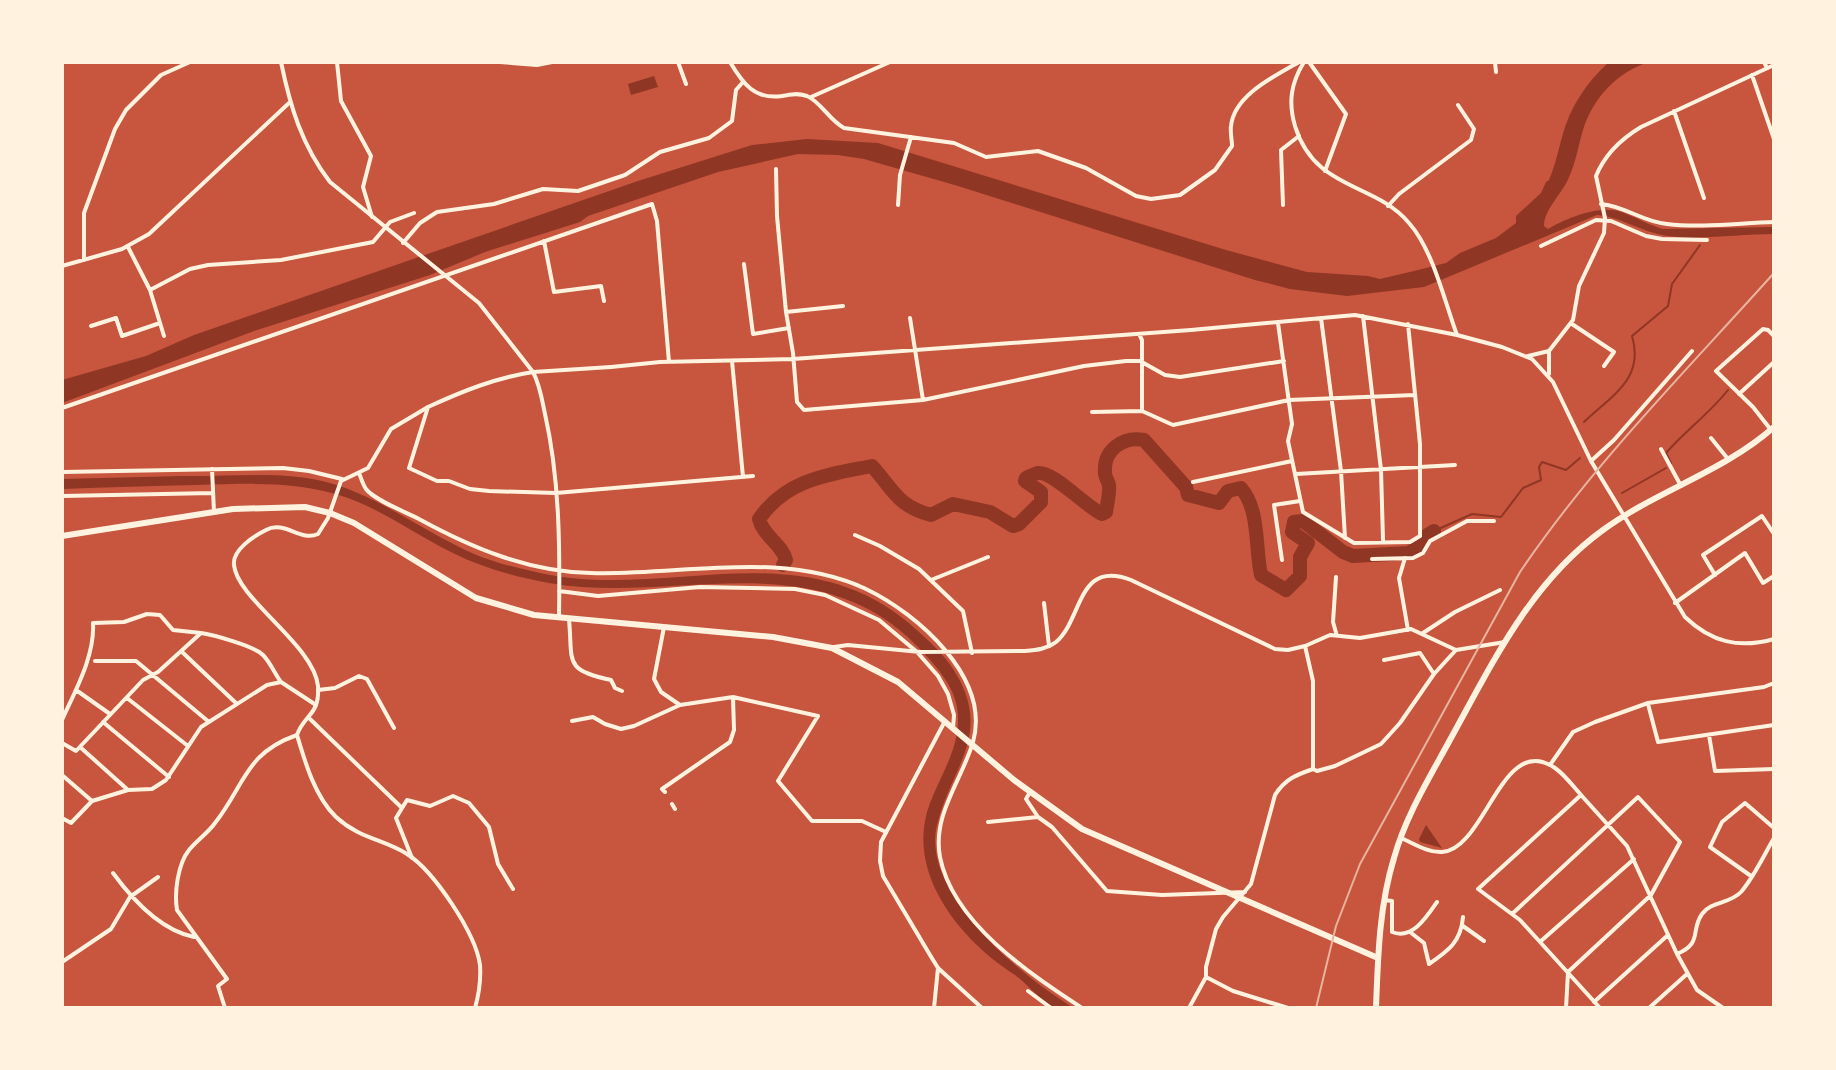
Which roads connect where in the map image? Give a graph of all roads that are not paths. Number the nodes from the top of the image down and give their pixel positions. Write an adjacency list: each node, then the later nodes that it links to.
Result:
1 (190, 62): 42 (street)
2 (281, 62): 19 (street)
3 (337, 62): 33 (street)
4 (500, 62): 5 (street)
5 (552, 62)
6 (678, 62): 17 (street)
7 (730, 62): 16 (street)
8 (890, 62): 18 (street)
9 (1304, 62): 22 (street); 23 (street); 26 (street)
10 (1495, 62): 14 (street)
11 (1764, 62): 13 (street)
12 (1774, 65): 13 (street)
13 (1767, 68): 15 (street)
14 (1496, 72)
15 (1752, 75): 21 (street); 24 (street)
16 (743, 82): 18 (street); 39 (street)
17 (686, 84)
18 (811, 97): 23 (street)
19 (289, 103): 33 (street); 41 (street)
20 (1458, 105): 31 (street)
21 (1674, 111): 27 (street); 30 (street)
22 (1299, 136): 26 (street); 29 (street)
23 (911, 137): 28 (street)
24 (1774, 139)
25 (776, 169): 49 (street)
26 (1325, 171): 31 (street)
27 (1704, 198)
28 (898, 205)
29 (1283, 205)
30 (1601, 205): 34 (street); 35 (street)
31 (1388, 206): 60 (street)
32 (414, 213): 36 (street)
33 (372, 219): 36 (street)
34 (1605, 219): 37 (street); 40 (street); 56 (street)
35 (1774, 222)
36 (383, 227): 39 (street); 46 (street)
37 (1707, 240)
38 (544, 241): 45 (street); 47 (street); 70 (street)
39 (403, 243): 45 (street)
40 (1541, 246)
41 (128, 247): 42 (street); 46 (street)
42 (84, 260): 44 (street)
43 (744, 264): 58 (street)
44 (62, 266)
45 (444, 275): 74 (street); 83 (street)
46 (150, 290): 53 (street)
47 (604, 301)
48 (843, 306): 49 (street)
49 (786, 312): 58 (street)
50 (1363, 316): 52 (street); 55 (street); 78 (street)
51 (910, 318): 63 (street)
52 (1321, 318): 54 (street); 79 (street)
53 (160, 323): 57 (street); 61 (street)
54 (1278, 323): 59 (street); 69 (street)
55 (1408, 323): 60 (street); 77 (street)
56 (1572, 324): 64 (street); 73 (street)
57 (91, 326)
58 (789, 328): 67 (street)
59 (1139, 334): 63 (street); 72 (street)
60 (1457, 335): 66 (street)
61 (164, 336)
62 (1774, 336): 76 (street)
63 (915, 350): 67 (street); 80 (street)
64 (1549, 351): 66 (street); 75 (street)
65 (1692, 351): 91 (street)
66 (1528, 356): 75 (street)
67 (793, 359): 68 (street); 80 (street)
68 (732, 361): 70 (street); 101 (street)
69 (1284, 361): 72 (street); 81 (street)
70 (669, 362): 74 (street)
71 (1774, 362): 76 (street)
72 (1143, 364): 80 (street); 84 (street)
73 (1604, 366)
74 (533, 372): 82 (street); 106 (street)
75 (1549, 376): 91 (street)
76 (1739, 394): 86 (street)
77 (1415, 395): 78 (street); 93 (street)
78 (1371, 396): 79 (street); 94 (street)
79 (1332, 398): 81 (street); 96 (street)
80 (923, 400)
81 (1289, 400): 84 (street); 90 (street)
82 (428, 407): 98 (street); 106 (street)
83 (62, 408)
84 (1142, 411): 85 (street)
85 (1092, 412)
86 (1772, 429): 89 (main road)
87 (1711, 438): 89 (street)
88 (1661, 449): 104 (street)
89 (1729, 460): 104 (main road)
90 (1292, 461): 99 (street); 103 (street)
91 (1591, 461): 111 (street)
92 (1455, 465): 93 (street)
93 (1422, 467): 94 (street); 117 (street)
94 (1381, 470): 96 (street); 118 (street)
95 (212, 471): 97 (street); 102 (street); 105 (street)
96 (1341, 471): 99 (street); 116 (street)
97 (62, 472)
98 (359, 473): 102 (street); 123 (street)
99 (1296, 474): 108 (street)
100 (753, 476): 101 (street)
101 (743, 477): 106 (street)
102 (342, 480): 110 (street)
103 (1193, 482)
104 (1681, 486): 111 (main road)
105 (213, 490): 107 (street); 109 (street)
106 (556, 493): 123 (street)
107 (62, 496)
108 (1300, 501): 116 (street); 122 (street)
109 (214, 512): 110 (main road); 115 (main road)
110 (330, 513): 132 (main road); 156 (street)
111 (1624, 516): 131 (street); 140 (main road)
112 (1494, 521): 117 (street)
113 (1774, 534): 124 (street)
114 (855, 535): 127 (street)
115 (62, 536)
116 (1345, 538): 118 (street)
117 (1425, 538): 118 (street); 120 (street)
118 (1383, 542)
119 (988, 557): 127 (street)
120 (1405, 558): 121 (street); 135 (street)
121 (1372, 559)
122 (1282, 560)
123 (559, 572): 128 (street); 147 (street)
124 (1715, 575): 125 (street); 131 (street)
125 (1774, 576)
126 (1336, 577): 138 (street)
127 (931, 580): 148 (street)
128 (559, 589): 132 (street); 146 (street)
129 (1500, 590): 137 (street)
130 (1044, 603): 141 (street)
131 (1675, 603): 139 (street)
132 (559, 618): 133 (main road)
133 (569, 619): 134 (main road); 157 (street)
134 (664, 627): 143 (main road); 163 (street)
135 (1408, 630): 137 (street); 138 (street)
136 (201, 633): 145 (street); 153 (street); 155 (street)
137 (1423, 633): 144 (street)
138 (1337, 636): 142 (street)
139 (1774, 639)
140 (1505, 642): 144 (street); 197 (main road)
141 (1049, 646): 142 (street); 148 (street)
142 (1305, 646): 181 (street)
143 (832, 648): 146 (street); 168 (main road)
144 (1456, 650): 151 (street)
145 (181, 651): 152 (street); 161 (street)
146 (918, 652): 147 (street); 173 (street)
147 (949, 653): 148 (street); 177 (street)
148 (972, 653)
149 (1384, 660): 151 (street)
150 (95, 661): 152 (street)
151 (1434, 674): 181 (street)
152 (151, 676): 159 (street); 170 (street)
153 (281, 682): 161 (street); 162 (street)
154 (1774, 683): 160 (street)
155 (76, 690): 164 (street); 166 (street)
156 (318, 690): 162 (street); 172 (street)
157 (622, 691)
158 (733, 697): 163 (street); 186 (street); 196 (street)
159 (127, 698): 164 (street); 179 (street)
160 (1648, 703): 175 (street); 180 (street)
161 (237, 704): 170 (street)
162 (316, 705): 165 (street)
163 (680, 705): 167 (street)
164 (111, 714): 169 (street)
165 (310, 719): 174 (street); 190 (street)
166 (62, 720)
167 (572, 721)
168 (945, 721): 173 (main road); 196 (street)
169 (103, 722): 178 (street); 184 (street)
170 (209, 722): 179 (street)
171 (1774, 725): 175 (street)
172 (394, 728)
173 (953, 729): 177 (main road)
174 (297, 735): 199 (street); 215 (street)
175 (1709, 735): 182 (street)
176 (62, 743): 178 (street)
177 (972, 744): 187 (main road); 232 (street)
178 (80, 747): 185 (street)
179 (188, 747): 184 (street)
180 (1550, 765): 188 (street); 197 (street)
181 (1313, 769): 205 (street)
182 (1774, 769)
183 (62, 775): 189 (street)
184 (169, 777): 185 (street)
185 (128, 790): 189 (street)
186 (665, 792)
187 (1030, 792): 191 (street); 219 (main road)
188 (1581, 795): 194 (street); 210 (street)
189 (92, 801): 192 (street)
190 (401, 807): 199 (street); 204 (street)
191 (1038, 817): 193 (street); 205 (street)
192 (62, 818)
193 (988, 822)
194 (1608, 824): 200 (street); 206 (street); 210 (street)
195 (1774, 828): 202 (street)
196 (886, 832): 221 (street)
197 (1401, 838): 208 (main road)
198 (1774, 838): 202 (street)
199 (412, 858): 228 (street)
200 (1634, 859): 206 (street); 217 (street)
201 (113, 873): 207 (street)
202 (1751, 876): 218 (street)
203 (158, 877): 207 (street)
204 (513, 889)
205 (1246, 892): 224 (street)
206 (1651, 895): 214 (street); 222 (street)
207 (130, 897): 215 (street); 220 (street)
208 (1384, 900): 213 (street); 219 (main road)
209 (1437, 902): 213 (street)
210 (1512, 914): 217 (street)
211 (1463, 917): 212 (street)
212 (1463, 926): 213 (street); 216 (street)
213 (1410, 932)
214 (1668, 935): 218 (street); 226 (street)
215 (196, 937): 227 (street)
216 (1484, 941)
217 (1541, 941): 222 (street)
218 (1677, 954): 223 (street)
219 (1378, 958): 235 (main road)
220 (62, 962)
221 (938, 968): 229 (street); 230 (street)
222 (1568, 972): 226 (street); 236 (street)
223 (1687, 974): 238 (street); 239 (street)
224 (1206, 977): 233 (street); 234 (street)
225 (1028, 991): 231 (street)
226 (1594, 1002): 237 (street)
227 (225, 1008)
228 (475, 1008)
229 (934, 1008)
230 (982, 1008)
231 (1051, 1008)
232 (1082, 1008)
233 (1189, 1008)
234 (1288, 1008)
235 (1376, 1008)
236 (1566, 1008)
237 (1600, 1008)
238 (1649, 1008)
239 (1723, 1008)

